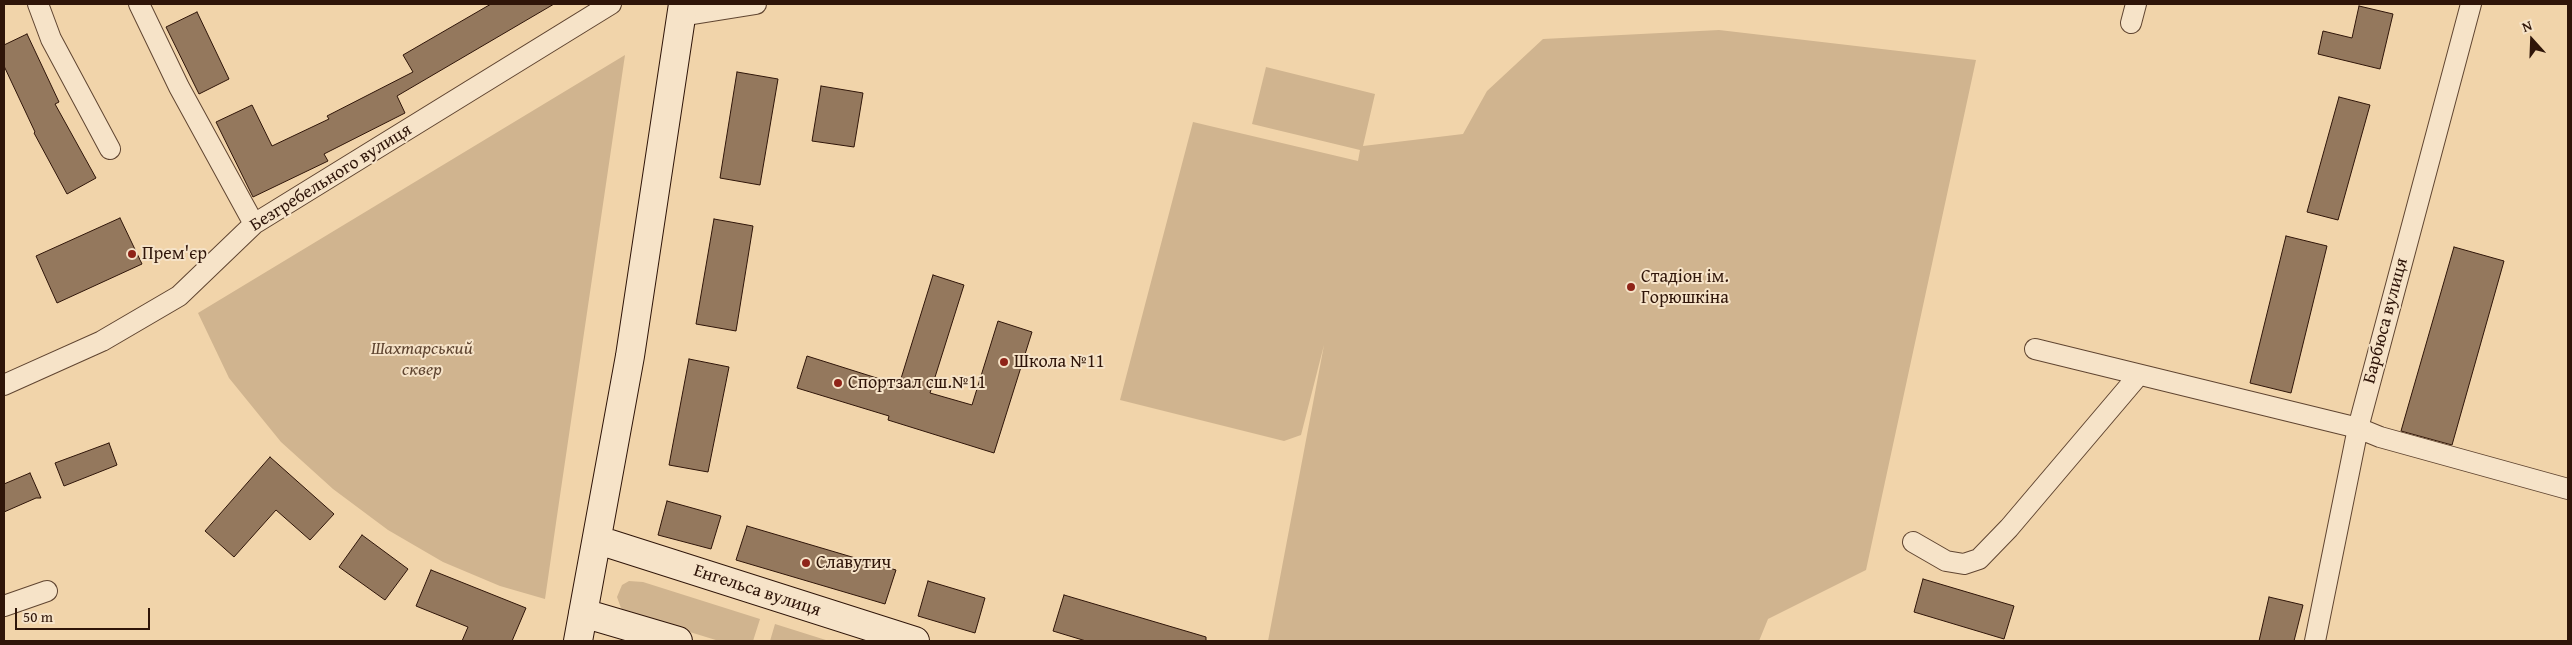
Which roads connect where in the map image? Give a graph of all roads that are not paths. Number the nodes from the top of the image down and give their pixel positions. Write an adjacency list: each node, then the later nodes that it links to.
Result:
1 (38, 4): 9 (street)
2 (139, 4): 10 (street)
3 (611, 4): 10 (street, Безгребельного вулиця)
4 (756, 4): 7 (street)
5 (2136, 4): 8 (street)
6 (2470, 4): 14 (street, Барбюса вулиця)
7 (682, 10): 16 (main road)
8 (2131, 23)
9 (110, 149)
10 (254, 224): 13 (street, Безгребельного вулиця)
11 (2035, 349): 12 (street)
12 (2138, 376): 14 (street); 17 (street)
13 (4, 385)
14 (2358, 428): 15 (street); 24 (street, Барбюса вулиця)
15 (2568, 489)
16 (598, 540): 20 (main road); 23 (main road, Енгельса вулиця)
17 (1913, 542)
18 (47, 591): 19 (street)
19 (4, 606)
20 (583, 613): 21 (main road); 22 (main road)
21 (578, 641)
22 (678, 641)
23 (916, 641)
24 (2316, 641)

